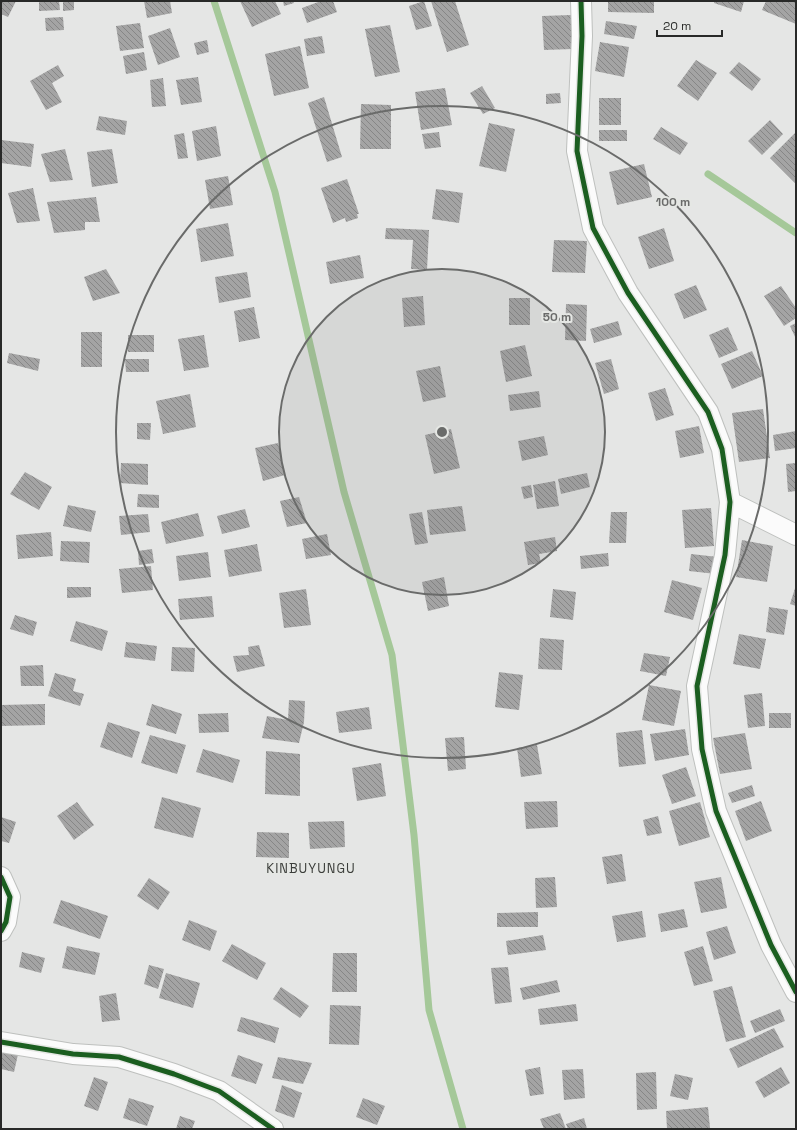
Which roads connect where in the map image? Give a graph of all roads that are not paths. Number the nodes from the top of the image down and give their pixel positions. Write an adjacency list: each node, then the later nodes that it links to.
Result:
1 (581, 1): 2 (street)
2 (730, 502): 3 (street); 6 (street)
3 (796, 535)
4 (1, 877): 5 (street)
5 (1, 931)
6 (796, 992)
7 (1, 1042): 8 (street)
8 (274, 1129)

